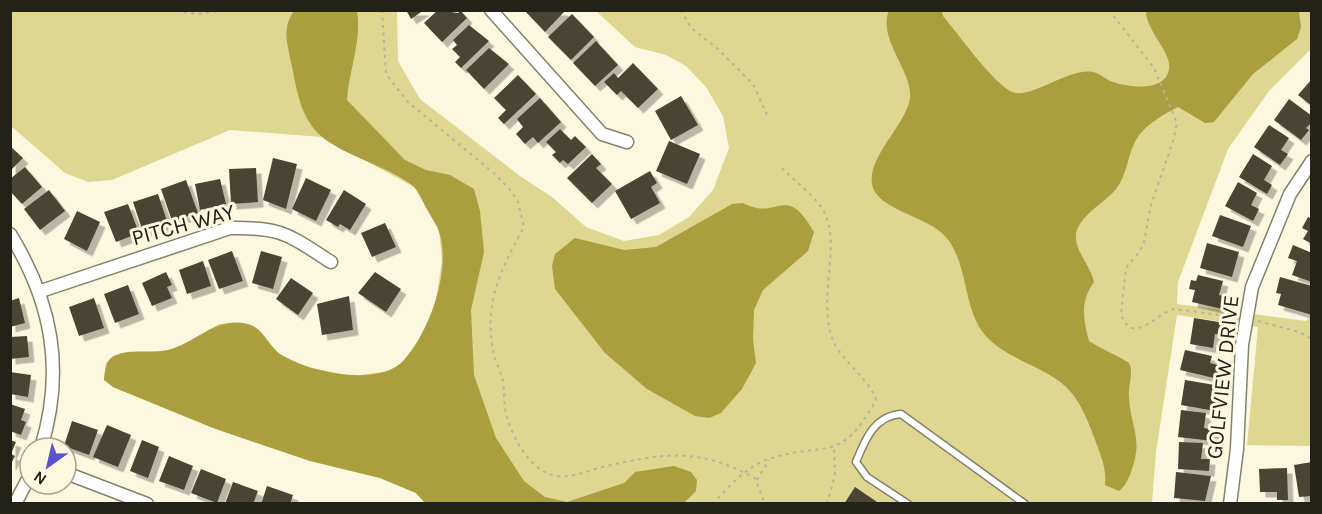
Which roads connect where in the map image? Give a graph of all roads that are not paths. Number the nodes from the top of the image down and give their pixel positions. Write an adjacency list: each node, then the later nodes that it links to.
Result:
1 (490, 10): 2 (street)
2 (627, 142)
3 (1311, 161): 12 (street, GOLFVIEW DRIVE)
4 (10, 234): 6 (street)
5 (331, 262): 6 (street, PITCH WAY)
6 (41, 291): 7 (street)
7 (45, 436)
8 (78, 478): 9 (street)
9 (147, 504)
10 (908, 504): 11 (lane)
11 (1025, 504)
12 (1230, 504)

